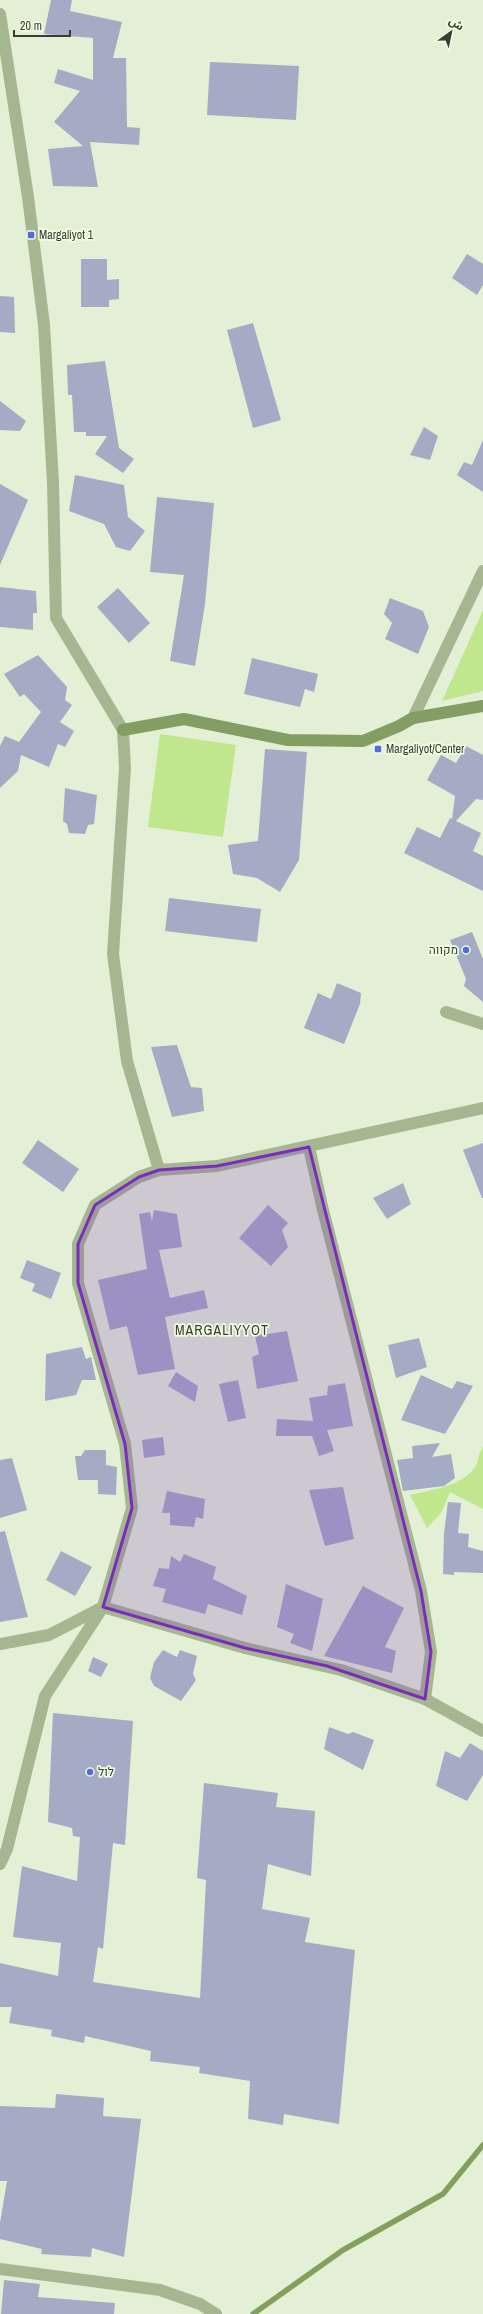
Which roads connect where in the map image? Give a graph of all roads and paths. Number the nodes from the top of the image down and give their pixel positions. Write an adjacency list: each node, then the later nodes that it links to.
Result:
1 (0, 14): 5 (street)
2 (483, 571): 4 (street)
3 (483, 706): 4 (street)
4 (413, 718): 5 (street)
5 (123, 730): 10 (street)
6 (446, 1012): 7 (street)
7 (483, 1024)
8 (483, 1108): 9 (street)
9 (309, 1147): 10 (street); 13 (street)
10 (158, 1170): 11 (street)
11 (103, 1607): 12 (street); 13 (street); 15 (street)
12 (0, 1644)
13 (425, 1699): 14 (street)
14 (483, 1731)
15 (0, 1864)
16 (0, 2269): 17 (street)
17 (216, 2314)

